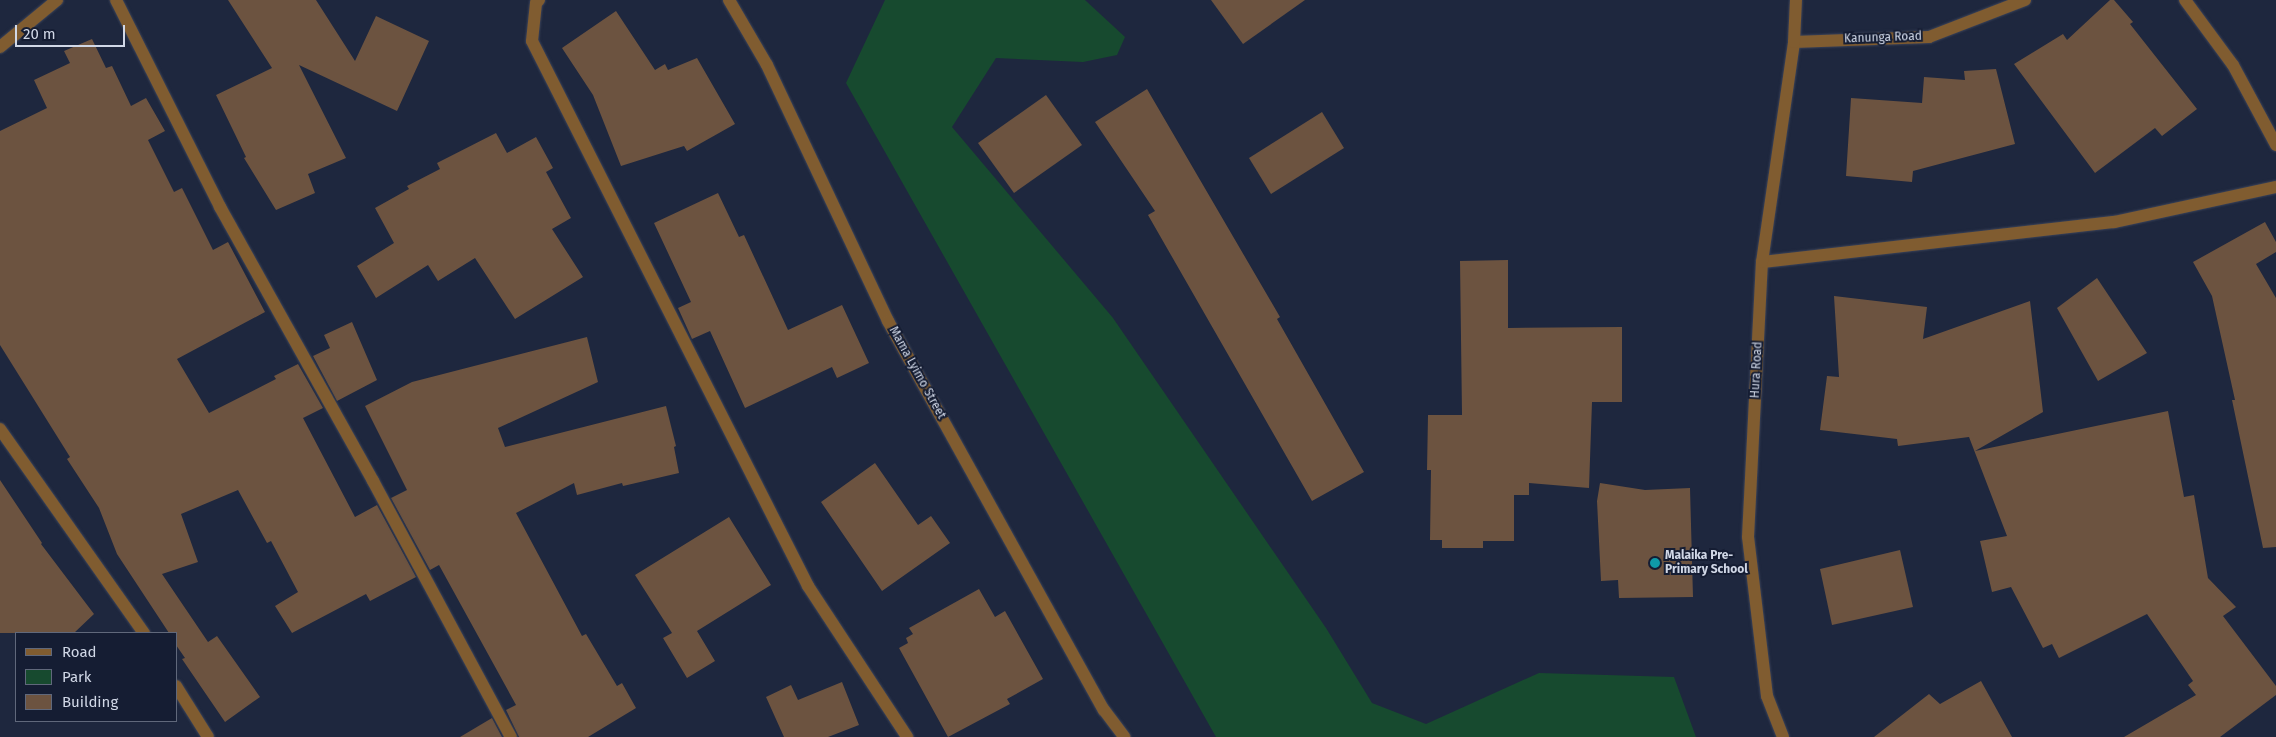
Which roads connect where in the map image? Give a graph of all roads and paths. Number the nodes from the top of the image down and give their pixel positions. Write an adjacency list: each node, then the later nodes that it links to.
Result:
1 (57, 0): 9 (street)
2 (116, 0): 17 (street)
3 (539, 0): 18 (street)
4 (729, 0): 19 (street, Mama Lyimo Street)
5 (1796, 0): 8 (street, Hura Road)
6 (2025, 0): 8 (street, Kanunga Road)
7 (2185, 0): 10 (street)
8 (1794, 42): 12 (street, Hura Road)
9 (0, 47)
10 (2276, 145)
11 (2276, 187): 12 (street)
12 (1762, 262): 20 (street, Hura Road)
13 (0, 429): 14 (street)
14 (143, 632)
15 (178, 689): 16 (street)
16 (208, 737)
17 (511, 737)
18 (907, 737)
19 (1124, 737)
20 (1784, 737)

